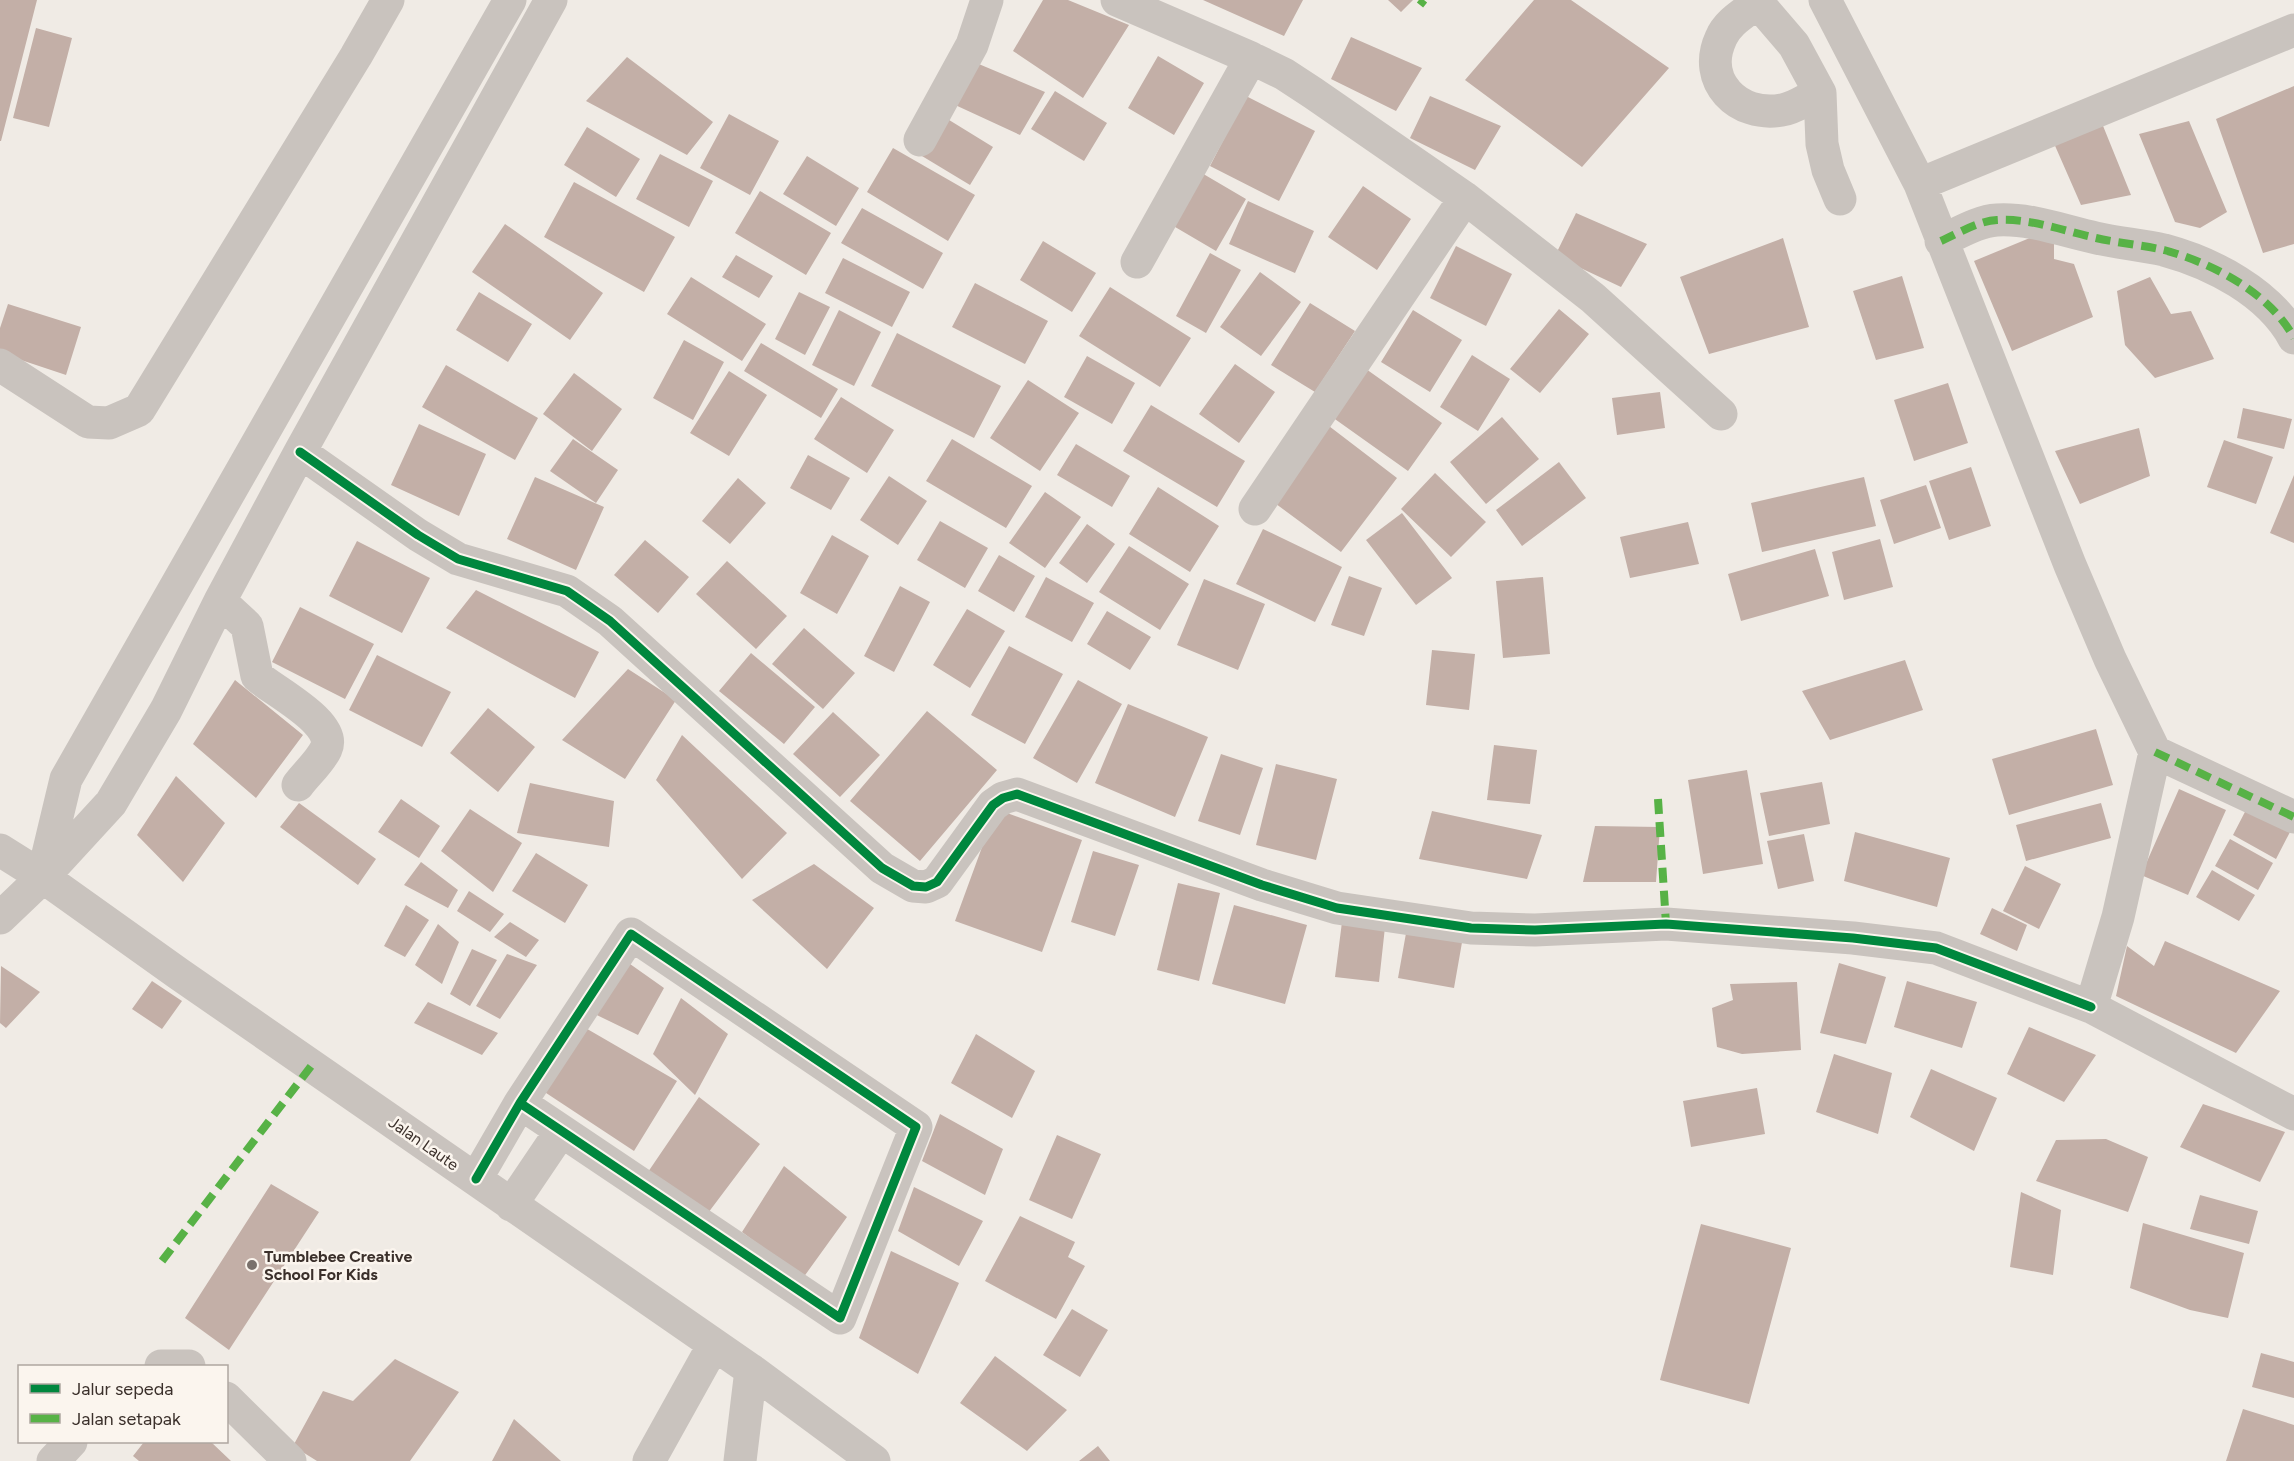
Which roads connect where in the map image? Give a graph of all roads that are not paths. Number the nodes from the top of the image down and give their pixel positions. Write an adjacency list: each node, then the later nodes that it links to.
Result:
1 (388, 0): 18 (street)
2 (510, 0): 27 (street)
3 (551, 0): 20 (street)
4 (987, 0): 11 (street)
5 (1117, 0): 9 (street)
6 (1826, 0): 12 (street)
7 (1759, 1): 10 (street); 10 (street)
8 (2294, 30): 12 (street)
9 (1251, 58): 13 (street); 16 (street)
10 (1820, 93): 14 (street)
11 (920, 140)
12 (1920, 184): 15 (street)
13 (1465, 198): 19 (street); 21 (street)
14 (1840, 199)
15 (1941, 241): 17 (street); 23 (street)
16 (1137, 262)
17 (2294, 338)
18 (0, 365)
19 (1721, 414)
20 (300, 452): 22 (street); 29 (street)
21 (1255, 509)
22 (220, 601): 24 (street); 27 (street)
23 (2155, 752): 25 (street); 29 (street)
24 (298, 785)
25 (2294, 817)
26 (0, 850): 27 (street, Jalan Laute)
27 (43, 877): 28 (street); 33 (street, Jalan Laute)
28 (0, 918)
29 (2091, 1007): 31 (street)
30 (520, 1104): 32 (street); 32 (street); 33 (street)
31 (2294, 1114)
32 (561, 1131): 34 (street)
33 (476, 1179): 34 (street, Jalan Laute)
34 (511, 1205): 35 (street, Jalan Laute)
35 (713, 1346): 36 (street, Jalan Laute); 41 (street)
36 (751, 1370): 42 (street); 43 (street, Jalan Laute)
37 (228, 1400): 40 (street)
38 (70, 1443): 39 (street)
39 (53, 1461)
40 (290, 1461)
41 (649, 1461)
42 (740, 1461)
43 (874, 1461)

